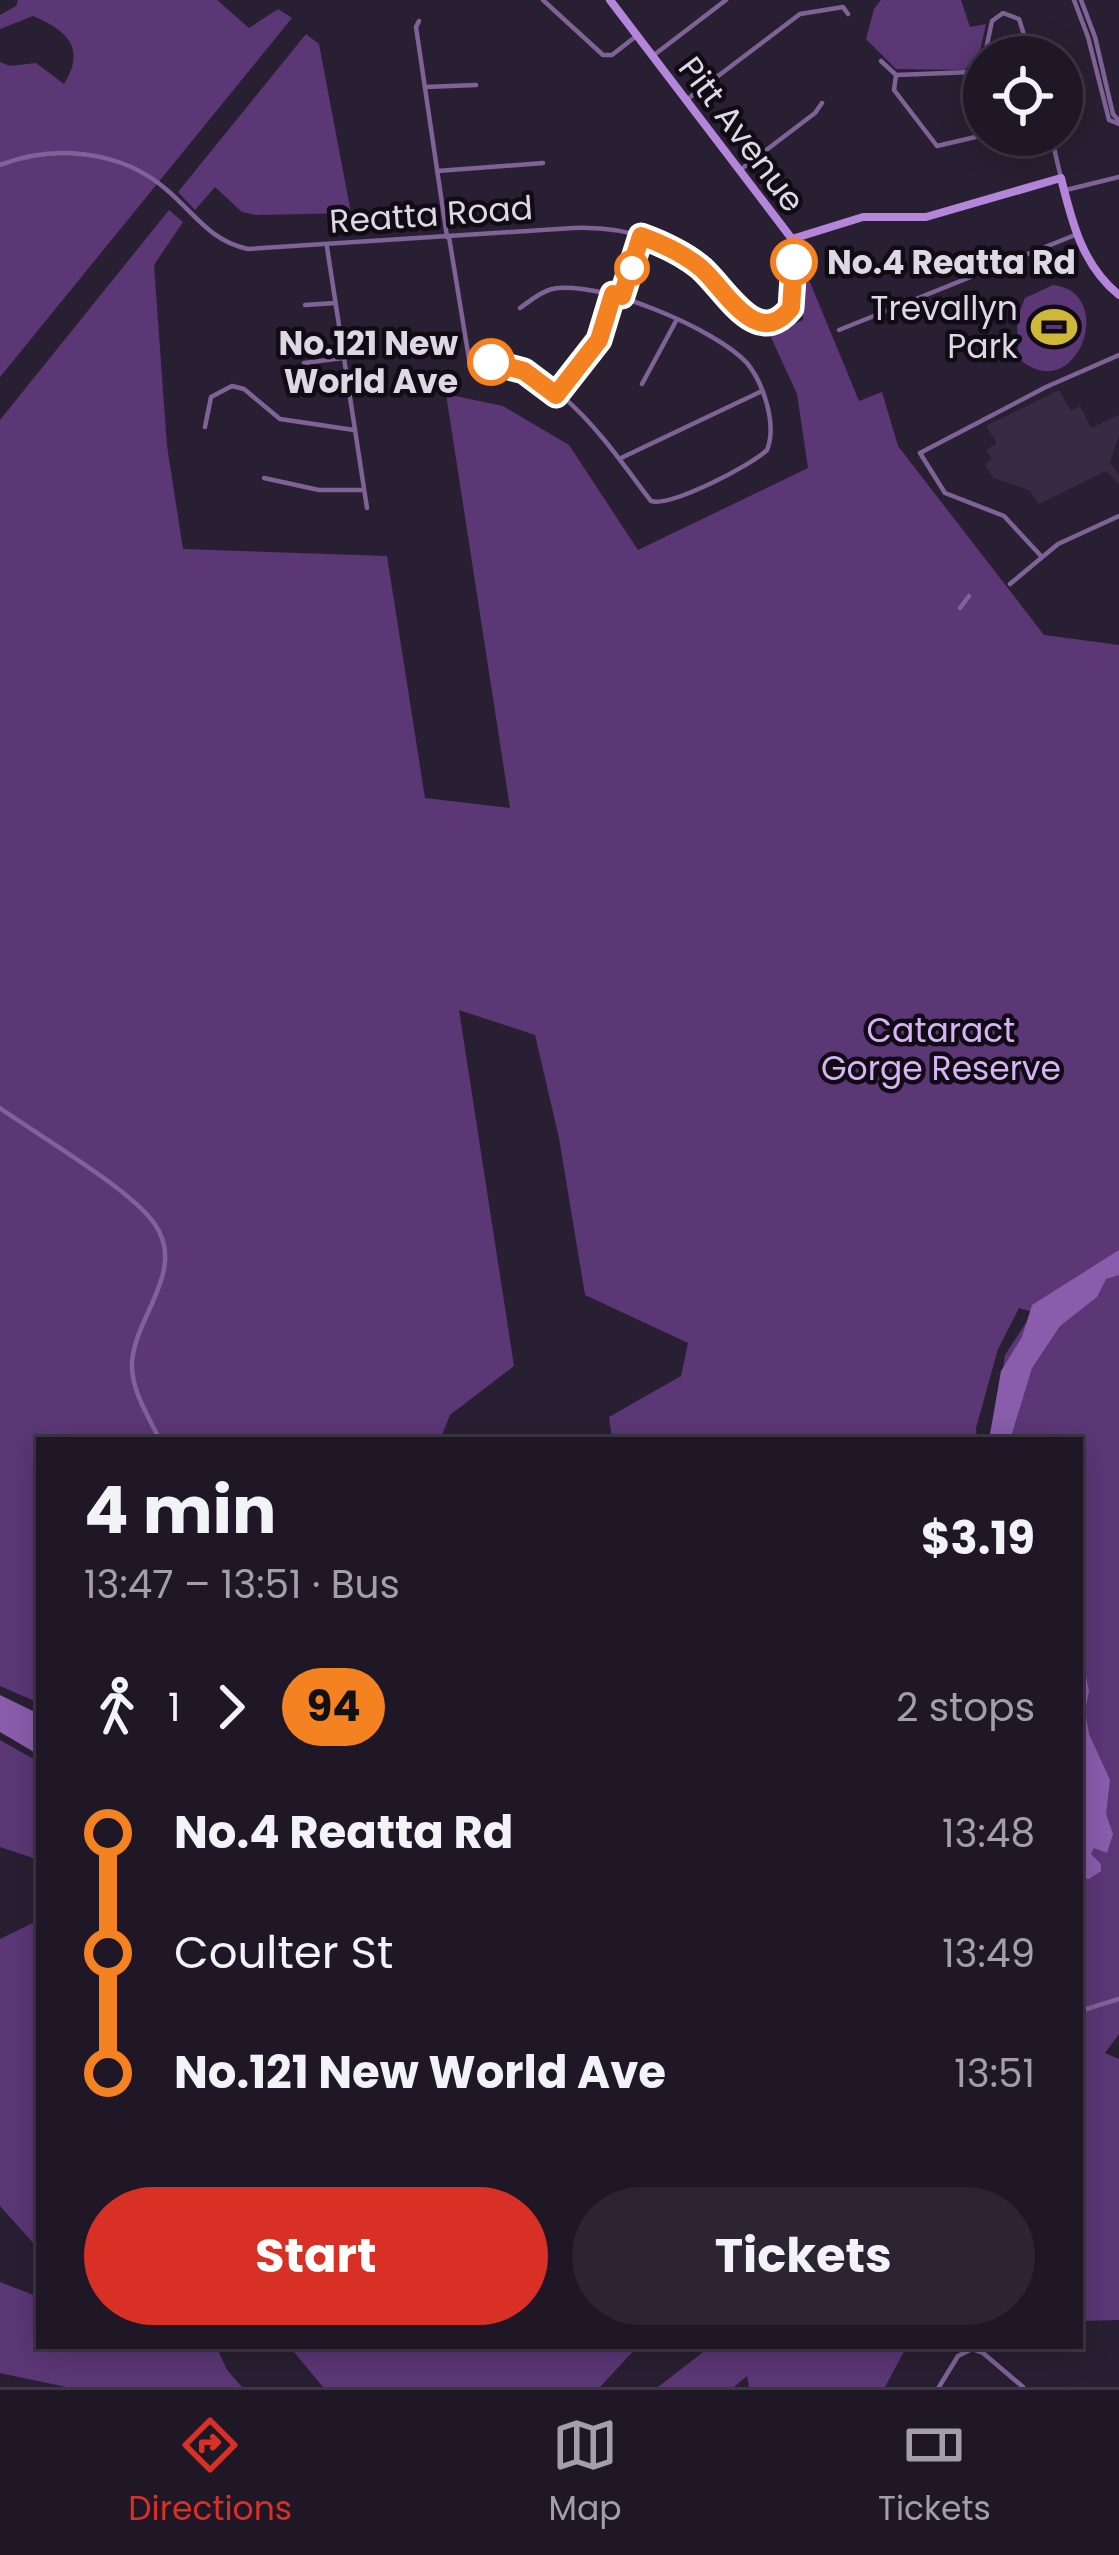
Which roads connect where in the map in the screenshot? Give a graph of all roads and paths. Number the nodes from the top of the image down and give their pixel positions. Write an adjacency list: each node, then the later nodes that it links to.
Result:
1 (543, 0): 9 (street)
2 (726, 0): 12 (street)
3 (849, 0): 6 (street)
4 (1078, 0): 20 (street)
5 (615, 1): 9 (street, Pitt Avenue)
6 (843, 7): 7 (street); 18 (street)
7 (848, 14)
8 (419, 21): 17 (street)
9 (637, 36): 12 (street, Pitt Avenue)
10 (989, 36): 11 (street)
11 (1025, 36)
12 (652, 56): 18 (street, Pitt Avenue)
13 (881, 61): 15 (street)
14 (963, 72): 15 (street)
15 (896, 75): 21 (street)
16 (476, 85): 17 (street)
17 (425, 87): 26 (street)
18 (686, 100): 25 (street, Pitt Avenue)
19 (822, 103): 25 (street)
20 (1119, 122)
21 (963, 140)
22 (1056, 156): 28 (street)
23 (543, 163): 26 (street)
24 (0, 165): 34 (street, Reatta Road)
25 (740, 170): 33 (street, Pitt Avenue)
26 (437, 171): 32 (street)
27 (1119, 177): 29 (street)
28 (1061, 178): 29 (street); 33 (street)
29 (1064, 190): 30 (street)
30 (1075, 235): 36 (street); 42 (street)
31 (641, 236): 32 (street, Reatta Road); 33 (street, Reatta Road); 37 (street)
32 (447, 237): 34 (street, Reatta Road); 48 (street)
33 (791, 239)
34 (327, 246): 38 (street)
35 (613, 294): 37 (street); 40 (street); 48 (street)
36 (1119, 295)
37 (622, 296): 41 (street)
38 (335, 303): 39 (street); 44 (street)
39 (305, 305)
40 (520, 308)
41 (676, 321): 46 (street); 47 (street)
42 (839, 330)
43 (1119, 355): 56 (street)
44 (343, 358): 45 (street); 50 (street)
45 (304, 363)
46 (642, 384)
47 (762, 391): 51 (street); 51 (street)
48 (556, 395): 51 (street)
49 (206, 427): 50 (street)
50 (354, 430): 53 (street)
51 (619, 459)
52 (264, 478): 53 (street)
53 (363, 490): 54 (street)
54 (368, 508)
55 (1119, 515): 56 (street)
56 (1042, 556): 57 (street)
57 (1010, 584)
58 (969, 596): 59 (street)
59 (960, 608)
60 (0, 1108): 61 (street)
61 (159, 1437)
62 (1119, 1999): 63 (street)
63 (1083, 2010)
64 (972, 2349): 65 (street); 66 (street)
65 (940, 2387)
66 (1023, 2387)

